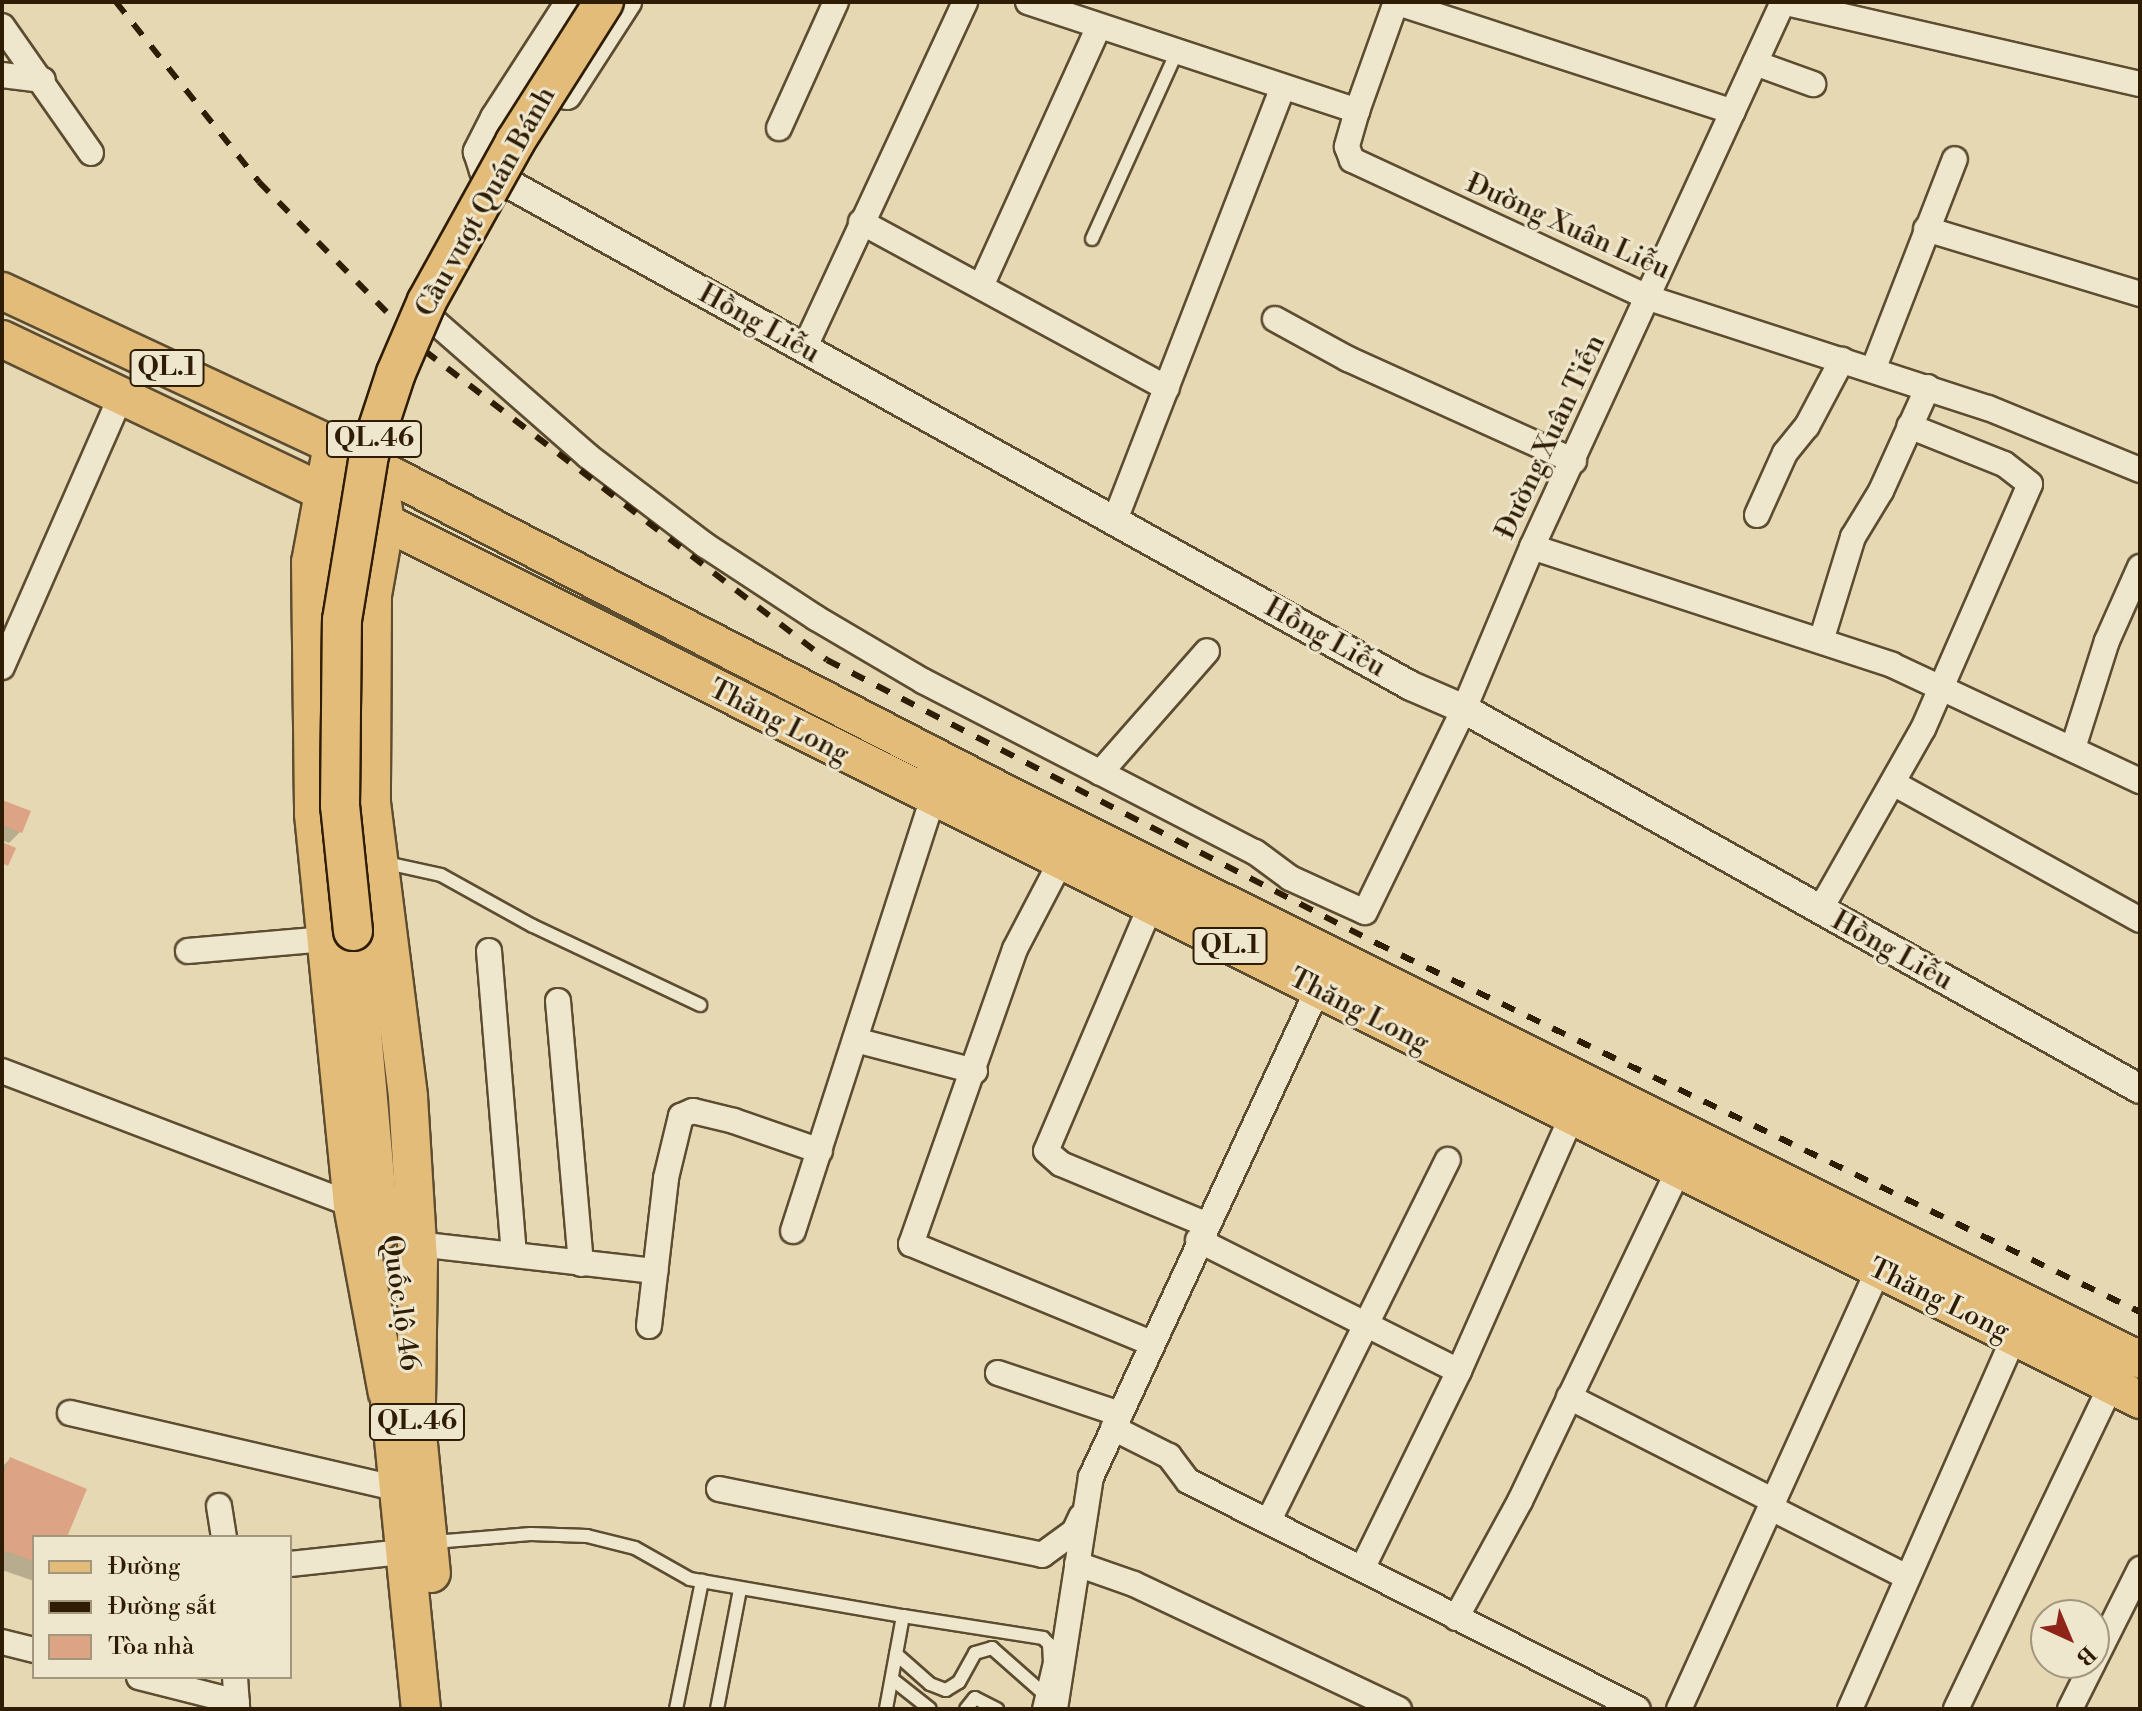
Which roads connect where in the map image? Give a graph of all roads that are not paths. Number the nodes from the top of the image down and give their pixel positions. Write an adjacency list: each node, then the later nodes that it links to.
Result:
1 (570, 2): 11 (street, Hồng Liễu)
2 (604, 2): 70 (highway, Cầu vượt Quán Bánh / QL.46, bridge)
3 (627, 2): 14 (street)
4 (836, 2): 22 (street)
5 (965, 2): 26 (street)
6 (1028, 2): 10 (street)
7 (1395, 2): 20 (street, Đường Xuân Liễu); 21 (street)
8 (1782, 2): 13 (street, Đường Xuân Tiến); 18 (street)
9 (2, 26): 16 (street)
10 (1098, 28): 12 (street); 29 (street)
11 (544, 43): 14 (street); 25 (street, Hồng Liễu)
12 (1177, 52): 19 (street); 28 (lane)
13 (1755, 63): 17 (street); 21 (street, Đường Xuân Tiến)
14 (584, 69): 25 (street)
15 (2, 75): 16 (street)
16 (43, 80): 23 (street)
17 (1813, 84)
18 (2140, 84)
19 (1283, 87): 20 (street); 40 (street)
20 (1357, 111): 32 (street, Đường Xuân Liễu)
21 (1733, 112): 32 (street, Đường Xuân Tiến)
22 (779, 128)
23 (91, 153)
24 (1955, 159): 27 (street)
25 (511, 185): 34 (street); 36 (street, Hồng Liễu)
26 (861, 222): 29 (street); 36 (street)
27 (1926, 229): 31 (street); 38 (street)
28 (1092, 239)
29 (982, 284): 40 (street)
30 (2, 291): 43 (main road, QL.1)
31 (2140, 294)
32 (1649, 298): 37 (street, Đường Xuân Liễu); 44 (street, Đường Xuân Tiến)
33 (1275, 319): 44 (street)
34 (435, 322): 60 (street)
35 (2, 339): 41 (main road, QL.1)
36 (804, 349): 49 (street, Hồng Liễu)
37 (1842, 360): 38 (street, Đường Xuân Liễu); 48 (street)
38 (1873, 370): 39 (street, Đường Xuân Liễu)
39 (1928, 387): 42 (street); 46 (street, Đường Xuân Liễu)
40 (1167, 388): 49 (street)
41 (121, 396): 47 (main road, QL.1); 53 (street)
42 (1909, 426): 54 (street); 57 (street)
43 (333, 445): 45 (main road, Thăng Long / QL.1); 47 (highway)
44 (1574, 461): 51 (street, Đường Xuân Tiến)
45 (376, 467): 50 (highway); 66 (main road, Thăng Long / QL.1)
46 (2140, 470)
47 (320, 493): 50 (main road, Thăng Long / QL.1); 70 (highway)
48 (1757, 515)
49 (1115, 520): 58 (street, Hồng Liễu)
50 (385, 522): 63 (main road, Thăng Long / QL.1); 65 (highway)
51 (1532, 547): 54 (street); 58 (street, Đường Xuân Tiến)
52 (2140, 567): 59 (street)
53 (13, 620): 56 (street)
54 (1821, 641): 57 (street)
55 (1207, 651): 60 (street)
56 (2, 667)
57 (1943, 686): 59 (street); 62 (street)
58 (1464, 709): 60 (street, Đường Xuân Tiến); 68 (street, Hồng Liễu)
59 (2073, 748): 61 (street)
60 (1100, 773)
61 (2140, 781)
62 (1893, 783): 68 (street); 69 (street)
63 (932, 800): 64 (main road, Thăng Long / QL.1); 76 (street)
64 (1061, 861): 67 (main road, Thăng Long / QL.1); 78 (street)
65 (379, 862): 75 (lane); 87 (highway)
66 (1167, 872): 67 (main road); 96 (main road, Thăng Long / QL.1)
67 (1151, 905): 73 (main road, Thăng Long / QL.1); 86 (street)
68 (1820, 910): 79 (street, Hồng Liễu)
69 (2140, 920)
70 (339, 935): 71 (street); 84 (highway); 101 (highway, Quốc lộ 46 / QL.46)
71 (188, 951)
72 (489, 951): 88 (street)
73 (1317, 991): 80 (main road, Thăng Long / QL.1); 86 (street)
74 (558, 1001): 89 (street)
75 (700, 1005)
76 (855, 1040): 78 (street); 81 (street)
77 (2, 1071): 84 (street)
78 (975, 1071): 95 (street)
79 (2140, 1089)
80 (1571, 1118): 83 (main road, Thăng Long / QL.1); 97 (street)
81 (820, 1151): 85 (street); 90 (street)
82 (1448, 1160): 93 (street)
83 (1678, 1171): 91 (main road, Thăng Long / QL.1); 100 (street)
84 (353, 1205): 101 (highway)
85 (793, 1231)
86 (1201, 1232): 93 (street); 95 (street)
87 (417, 1244): 88 (street); 101 (highway)
88 (514, 1253): 89 (street)
89 (581, 1264): 90 (street)
90 (655, 1271): 92 (street)
91 (1878, 1271): 94 (main road, Thăng Long / QL.1); 106 (street)
92 (649, 1326)
93 (1367, 1326): 97 (street); 109 (street)
94 (2014, 1337): 99 (main road, Thăng Long / QL.1); 116 (street)
95 (1151, 1343): 103 (street)
96 (2140, 1360)
97 (1459, 1371): 114 (street)
98 (998, 1373): 103 (street)
99 (2125, 1393): 143 (street)
100 (1569, 1397): 106 (street); 120 (street)
101 (402, 1401): 104 (highway, Quốc lộ 46 / QL.46); 111 (highway, Quốc lộ 46 / QL.46)
102 (70, 1413): 104 (street)
103 (1116, 1421): 108 (street); 109 (street)
104 (395, 1488): 111 (highway, Quốc lộ 46 / QL.46)
105 (719, 1489): 108 (street)
106 (1773, 1504): 116 (street); 141 (street)
107 (219, 1506): 110 (street)
108 (1086, 1508): 113 (street)
109 (1269, 1520): 114 (street)
110 (224, 1535)
111 (415, 1547): 112 (street); 117 (lane); 132 (highway, Quốc lộ 46 / QL.46); 133 (highway, Quốc lộ 46 / QL.46)
112 (292, 1564)
113 (1077, 1564): 129 (street); 139 (street)
114 (1362, 1569): 120 (street)
115 (2140, 1569): 121 (street)
116 (1907, 1577): 142 (street)
117 (702, 1581): 118 (lane); 134 (lane)
118 (740, 1590): 119 (lane); 135 (lane)
119 (903, 1616): 124 (lane); 129 (lane)
120 (1456, 1618): 140 (street)
121 (2110, 1630)
122 (2, 1642): 123 (street)
123 (32, 1650)
124 (896, 1654): 127 (lane); 129 (lane)
125 (146, 1679): 130 (street)
126 (235, 1679): 130 (street)
127 (892, 1679): 131 (lane); 136 (lane)
128 (2085, 1679): 144 (street)
129 (1053, 1705)
130 (237, 1706)
131 (890, 1707)
132 (421, 1709)
133 (446, 1709)
134 (676, 1709)
135 (717, 1709)
136 (930, 1709)
137 (966, 1709): 138 (lane)
138 (997, 1709)
139 (1399, 1709)
140 (1638, 1709)
141 (1679, 1709)
142 (1850, 1709)
143 (1956, 1709)
144 (2070, 1709)

